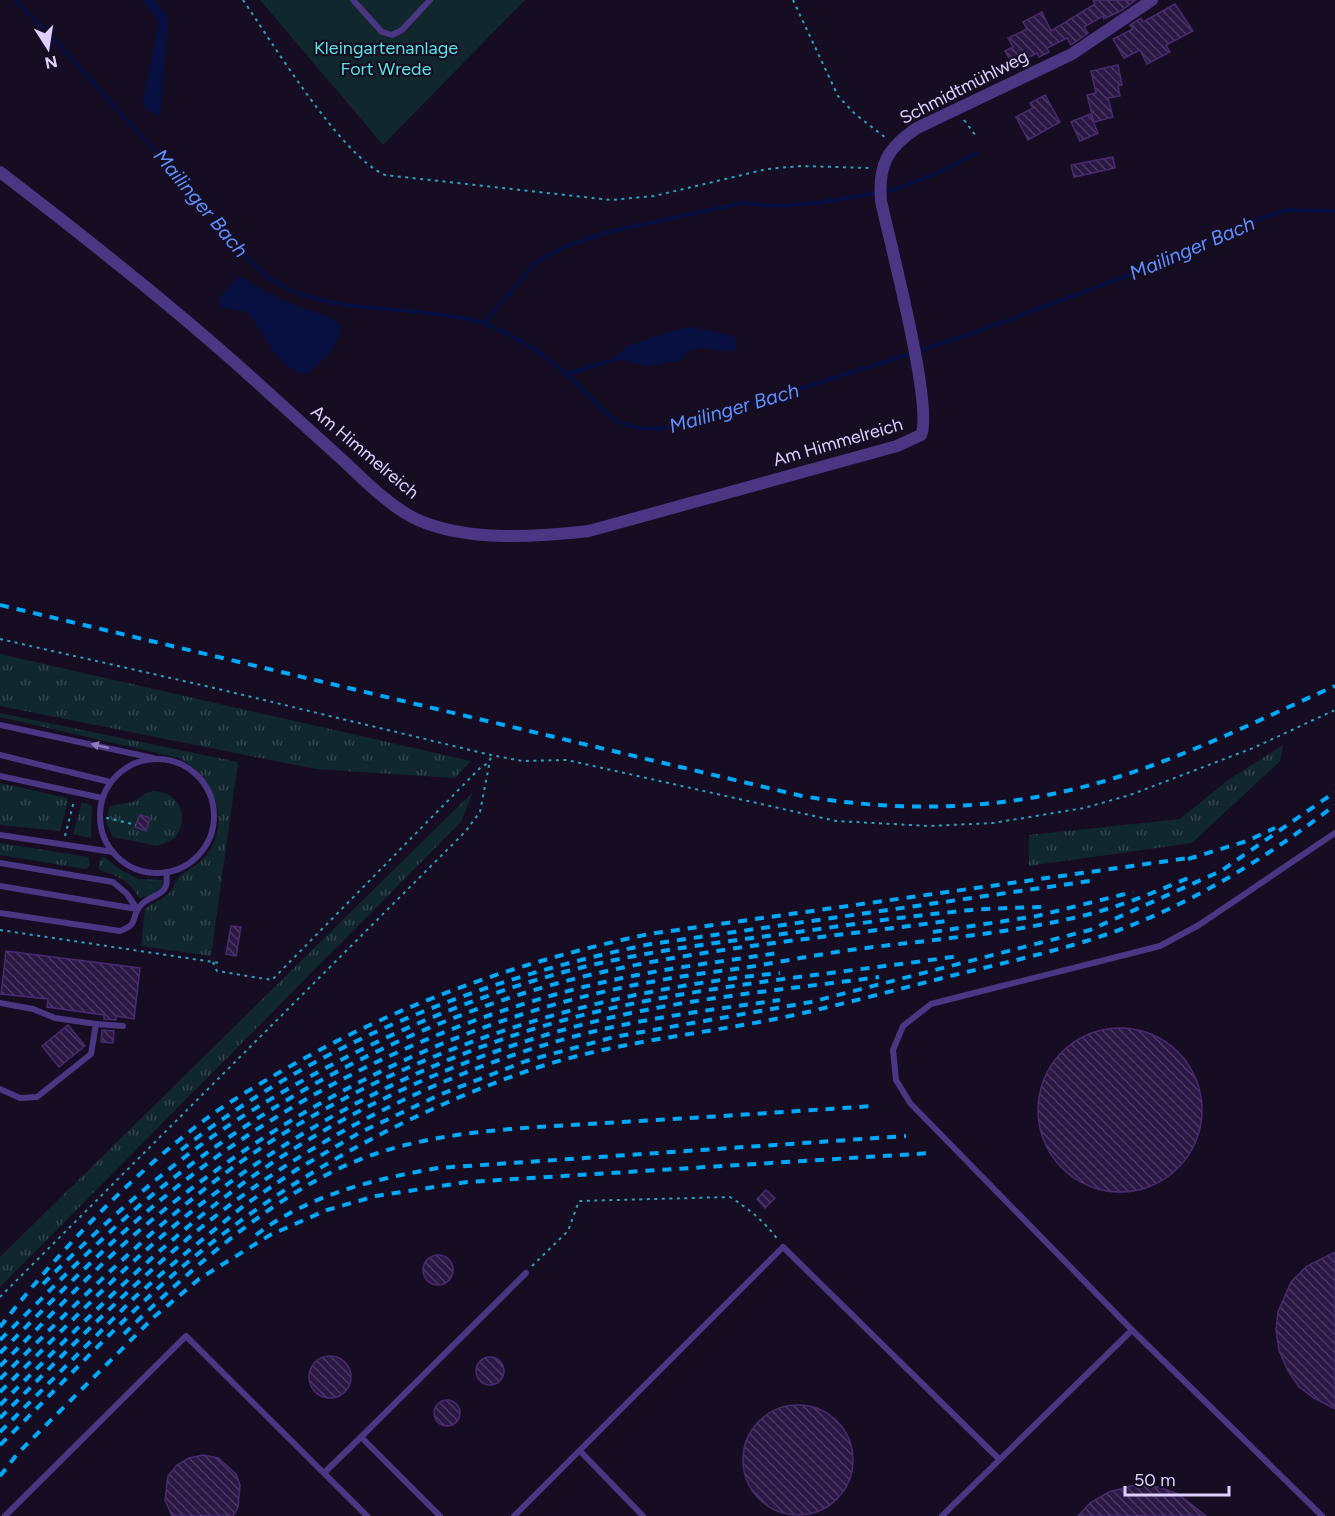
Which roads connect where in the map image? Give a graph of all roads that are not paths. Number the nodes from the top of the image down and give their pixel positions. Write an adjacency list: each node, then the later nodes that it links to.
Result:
1 (353, 0): 2 (lane)
2 (430, 0)
3 (1152, 0): 5 (street, Schmidtmühlweg)
4 (0, 172): 5 (street, Am Himmelreich)
5 (921, 435)
6 (0, 725): 8 (lane, one-way to 6)
7 (0, 755): 10 (lane)
8 (157, 759): 10 (lane); 16 (lane)
9 (0, 776): 11 (lane)
10 (110, 782): 11 (lane)
11 (102, 798): 14 (lane)
12 (1335, 833): 25 (lane)
13 (0, 835): 14 (lane)
14 (113, 852): 16 (lane)
15 (0, 863): 18 (lane)
16 (166, 872): 18 (lane)
17 (0, 886): 18 (lane)
18 (137, 909): 19 (lane)
19 (0, 913)
20 (0, 1003): 21 (lane)
21 (96, 1024): 22 (lane); 23 (lane)
22 (123, 1026)
23 (0, 1089)
24 (526, 1273): 26 (lane)
25 (1132, 1330): 28 (lane); 36 (lane)
26 (361, 1437): 29 (lane); 32 (lane)
27 (580, 1451): 28 (lane); 33 (lane); 34 (lane)
28 (999, 1460): 35 (lane)
29 (325, 1472): 30 (lane); 31 (lane)
30 (5, 1516)
31 (367, 1516)
32 (440, 1516)
33 (514, 1516)
34 (643, 1516)
35 (942, 1516)
36 (1322, 1516)

